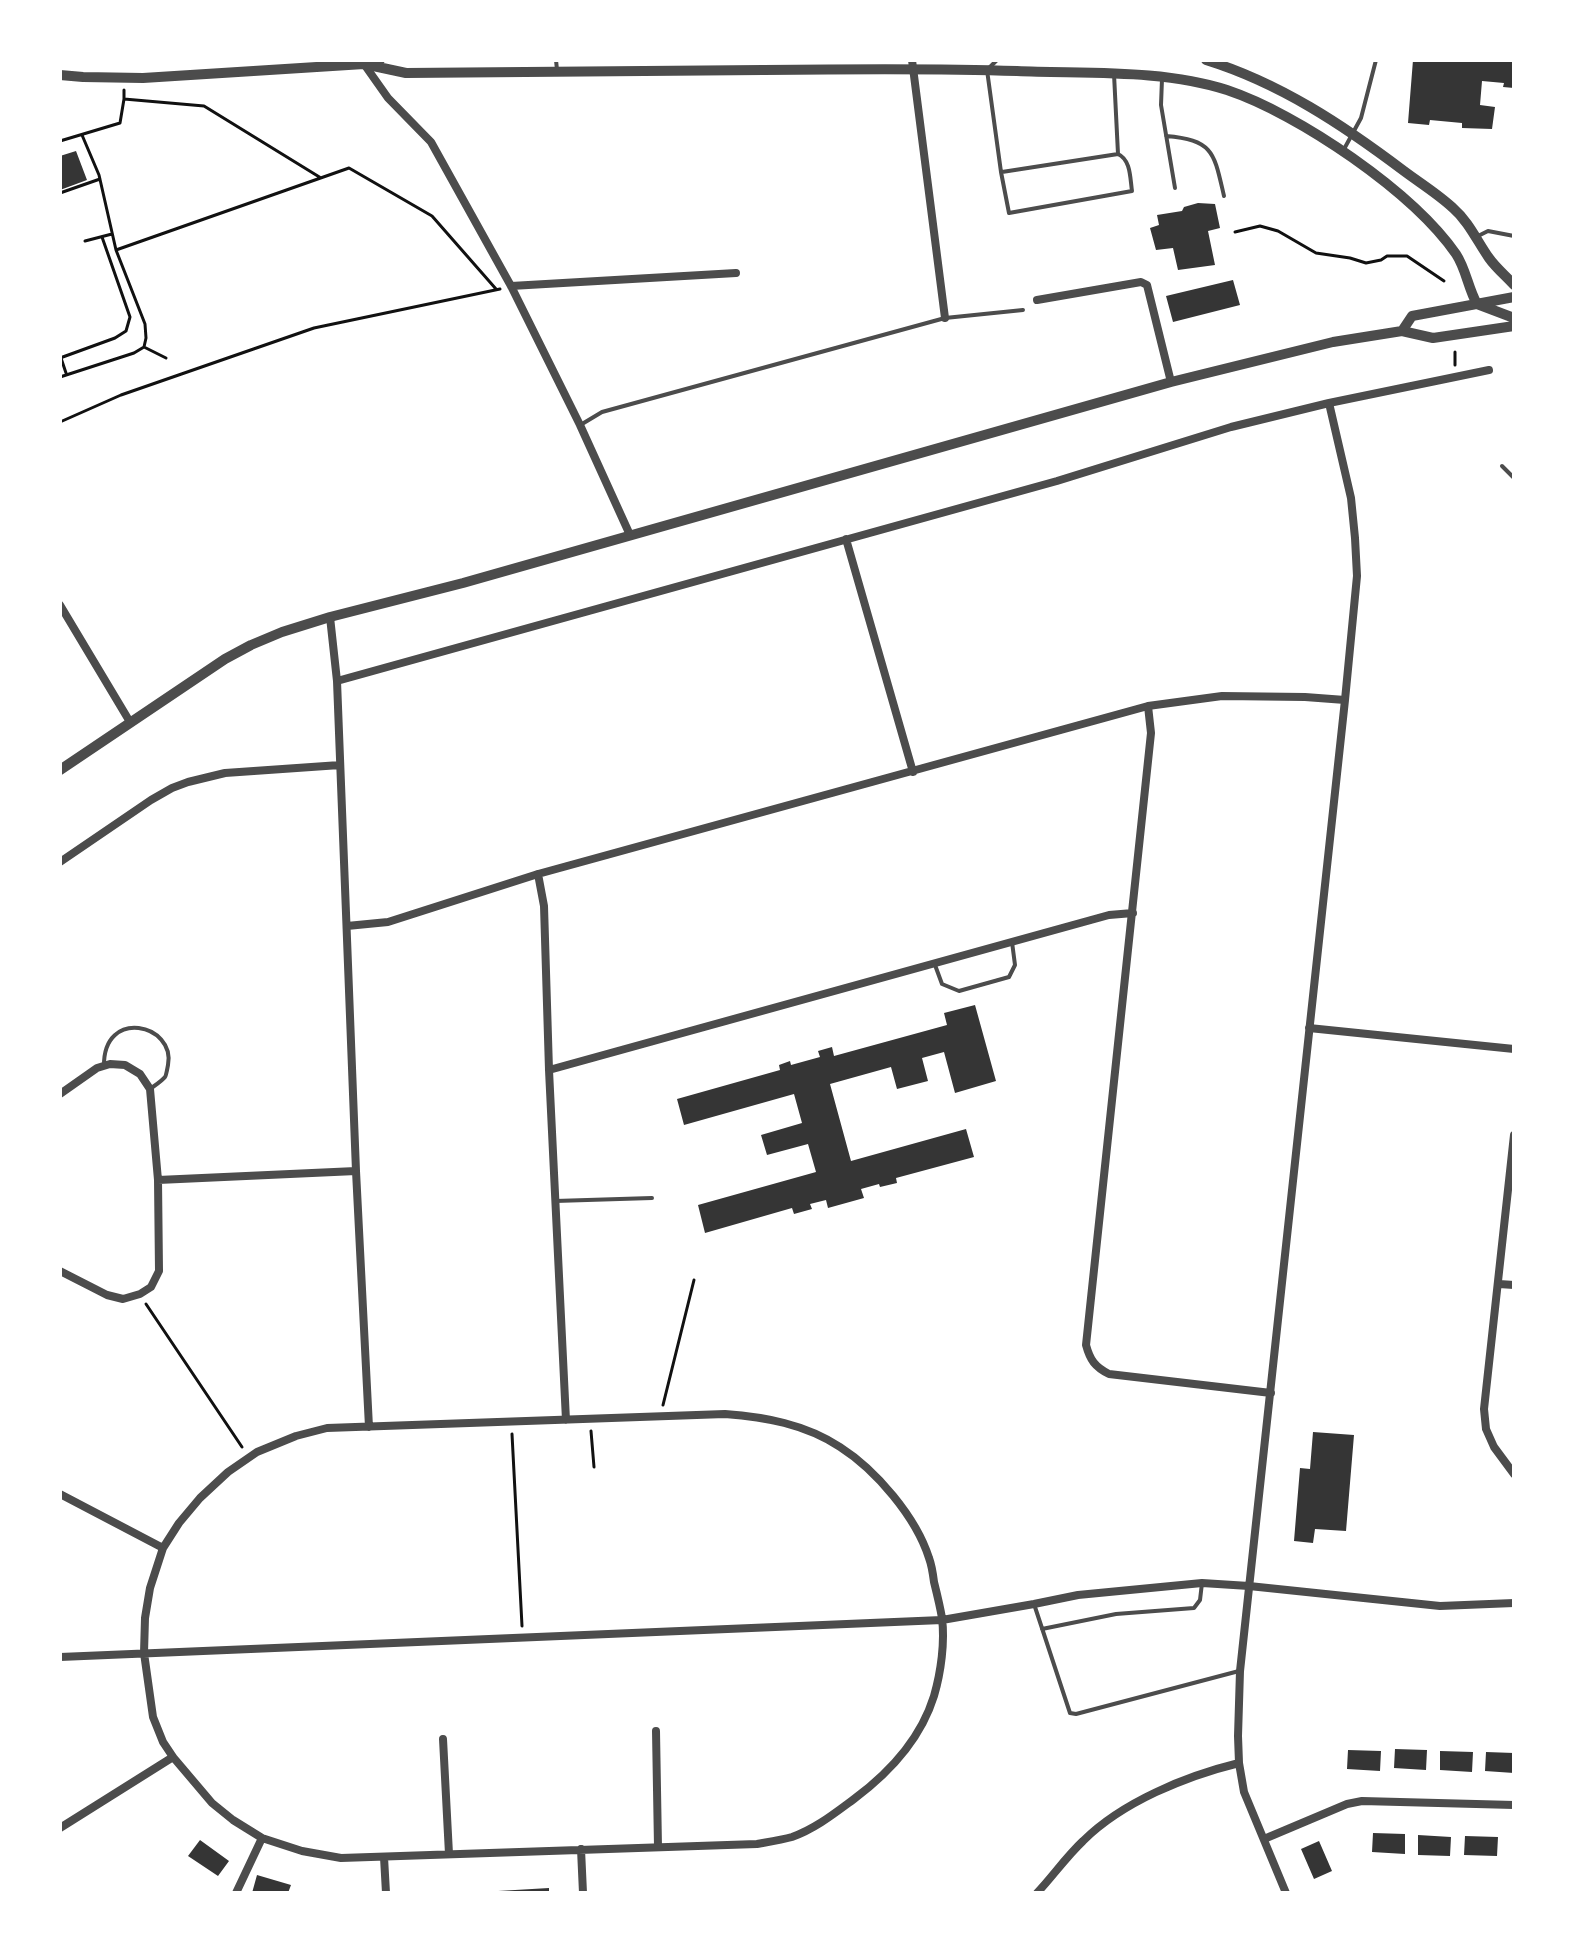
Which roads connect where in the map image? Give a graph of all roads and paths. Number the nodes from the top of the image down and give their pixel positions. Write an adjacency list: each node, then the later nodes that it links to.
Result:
1 (380, 60): 6 (street)
2 (556, 60): 9 (lane)
3 (997, 60): 8 (lane)
4 (1206, 60): 15 (street)
5 (1376, 60): 15 (lane)
6 (364, 64): 9 (street); 13 (street); 37 (street)
7 (913, 64): 8 (street); 9 (street); 43 (street)
8 (987, 70): 10 (street); 21 (lane)
9 (557, 72)
10 (1114, 74): 12 (street); 20 (lane)
11 (60, 75): 13 (street)
12 (1163, 76): 17 (lane); 19 (street)
13 (124, 78): 14 (path)
14 (124, 99): 16 (path); 22 (path)
15 (1353, 134): 19 (lane); 31 (street)
16 (82, 135): 18 (path); 23 (path)
17 (1166, 136): 24 (lane); 26 (lane)
18 (60, 141)
19 (1343, 152): 41 (street)
20 (1118, 154): 21 (lane); 21 (lane)
21 (1001, 172)
22 (321, 178): 33 (path); 38 (path)
23 (100, 179): 25 (path); 28 (path)
24 (1175, 188)
25 (60, 193)
26 (1224, 196)
27 (1235, 232): 35 (path)
28 (112, 234): 30 (path); 33 (path)
29 (1514, 236): 31 (lane)
30 (102, 237): 32 (path); 48 (path)
31 (1476, 237): 36 (street)
32 (85, 241)
33 (116, 250): 47 (path)
34 (736, 273): 37 (street)
35 (1444, 281)
36 (1514, 285)
37 (511, 286): 38 (path); 56 (street)
38 (497, 290): 55 (path)
39 (1514, 297): 41 (street)
40 (1037, 300): 53 (street)
41 (1477, 304): 44 (street); 46 (street)
42 (1023, 310): 43 (lane)
43 (945, 318): 56 (lane)
44 (1514, 318)
45 (1514, 326): 46 (street)
46 (1402, 331): 53 (street)
47 (144, 347): 49 (path); 51 (path)
48 (61, 358): 51 (path)
49 (166, 358)
50 (1489, 370): 54 (street)
51 (66, 375): 52 (path)
52 (60, 377)
53 (1171, 382): 59 (street)
54 (1329, 403): 60 (street); 64 (street)
55 (60, 422)
56 (580, 425): 59 (street)
57 (1502, 466): 58 (lane)
58 (1514, 478)
59 (630, 535): 62 (street)
60 (846, 539): 63 (street); 69 (street)
61 (60, 605): 66 (street)
62 (330, 617): 63 (street); 66 (street)
63 (337, 681): 67 (street)
64 (1345, 700): 65 (street); 76 (street)
65 (1148, 706): 69 (street); 72 (street)
66 (130, 722): 68 (street)
67 (340, 765): 70 (street); 73 (street)
68 (60, 770)
69 (913, 772): 71 (street)
70 (60, 862)
71 (538, 874): 73 (street); 79 (street)
72 (1133, 913): 74 (street); 92 (street)
73 (347, 926): 83 (street)
74 (1012, 942): 75 (street); 75 (lane)
75 (934, 963): 79 (street)
76 (1309, 1028): 77 (street); 92 (street)
77 (1514, 1049)
78 (104, 1066): 80 (street); 80 (lane); 81 (street)
79 (549, 1070): 86 (street)
80 (150, 1089): 84 (street)
81 (60, 1094)
82 (1514, 1135): 89 (street)
83 (356, 1171): 84 (street); 97 (street)
84 (158, 1180): 91 (street)
85 (652, 1198): 86 (lane)
86 (555, 1201): 95 (street)
87 (60, 1271): 91 (street)
88 (694, 1280): 93 (path)
89 (1499, 1284): 90 (street); 100 (street)
90 (1514, 1285)
91 (140, 1294): 98 (path)
92 (1271, 1393): 104 (street)
93 (660, 1416): 94 (street); 107 (street)
94 (590, 1419): 95 (street); 99 (path)
95 (566, 1420): 96 (street)
96 (512, 1422): 97 (street); 109 (path)
97 (369, 1427): 98 (street)
98 (249, 1457): 102 (street)
99 (594, 1467)
100 (1514, 1474)
101 (60, 1494): 102 (street)
102 (163, 1548): 110 (street)
103 (1202, 1583): 104 (street); 106 (street); 108 (lane)
104 (1249, 1586): 105 (street); 112 (street)
105 (1514, 1603)
106 (1034, 1604): 107 (street); 108 (lane)
107 (942, 1620): 109 (street); 121 (street)
108 (1042, 1629): 112 (lane)
109 (522, 1637): 110 (street)
110 (144, 1653): 111 (street); 115 (street)
111 (60, 1657)
112 (1240, 1671): 116 (street)
113 (656, 1731): 121 (street)
114 (443, 1739): 123 (street)
115 (173, 1757): 118 (street); 119 (street)
116 (1239, 1763): 120 (street); 125 (street)
117 (1514, 1805): 120 (street)
118 (60, 1828)
119 (262, 1838): 124 (street); 126 (street)
120 (1264, 1839): 131 (street)
121 (658, 1847): 122 (street)
122 (581, 1849): 123 (street); 128 (street)
123 (449, 1854): 124 (street)
124 (384, 1857): 127 (street)
125 (1045, 1885): 129 (street); 130 (street)
126 (236, 1893)
127 (386, 1893)
128 (583, 1893)
129 (1037, 1893)
130 (1054, 1893)
131 (1286, 1893)

